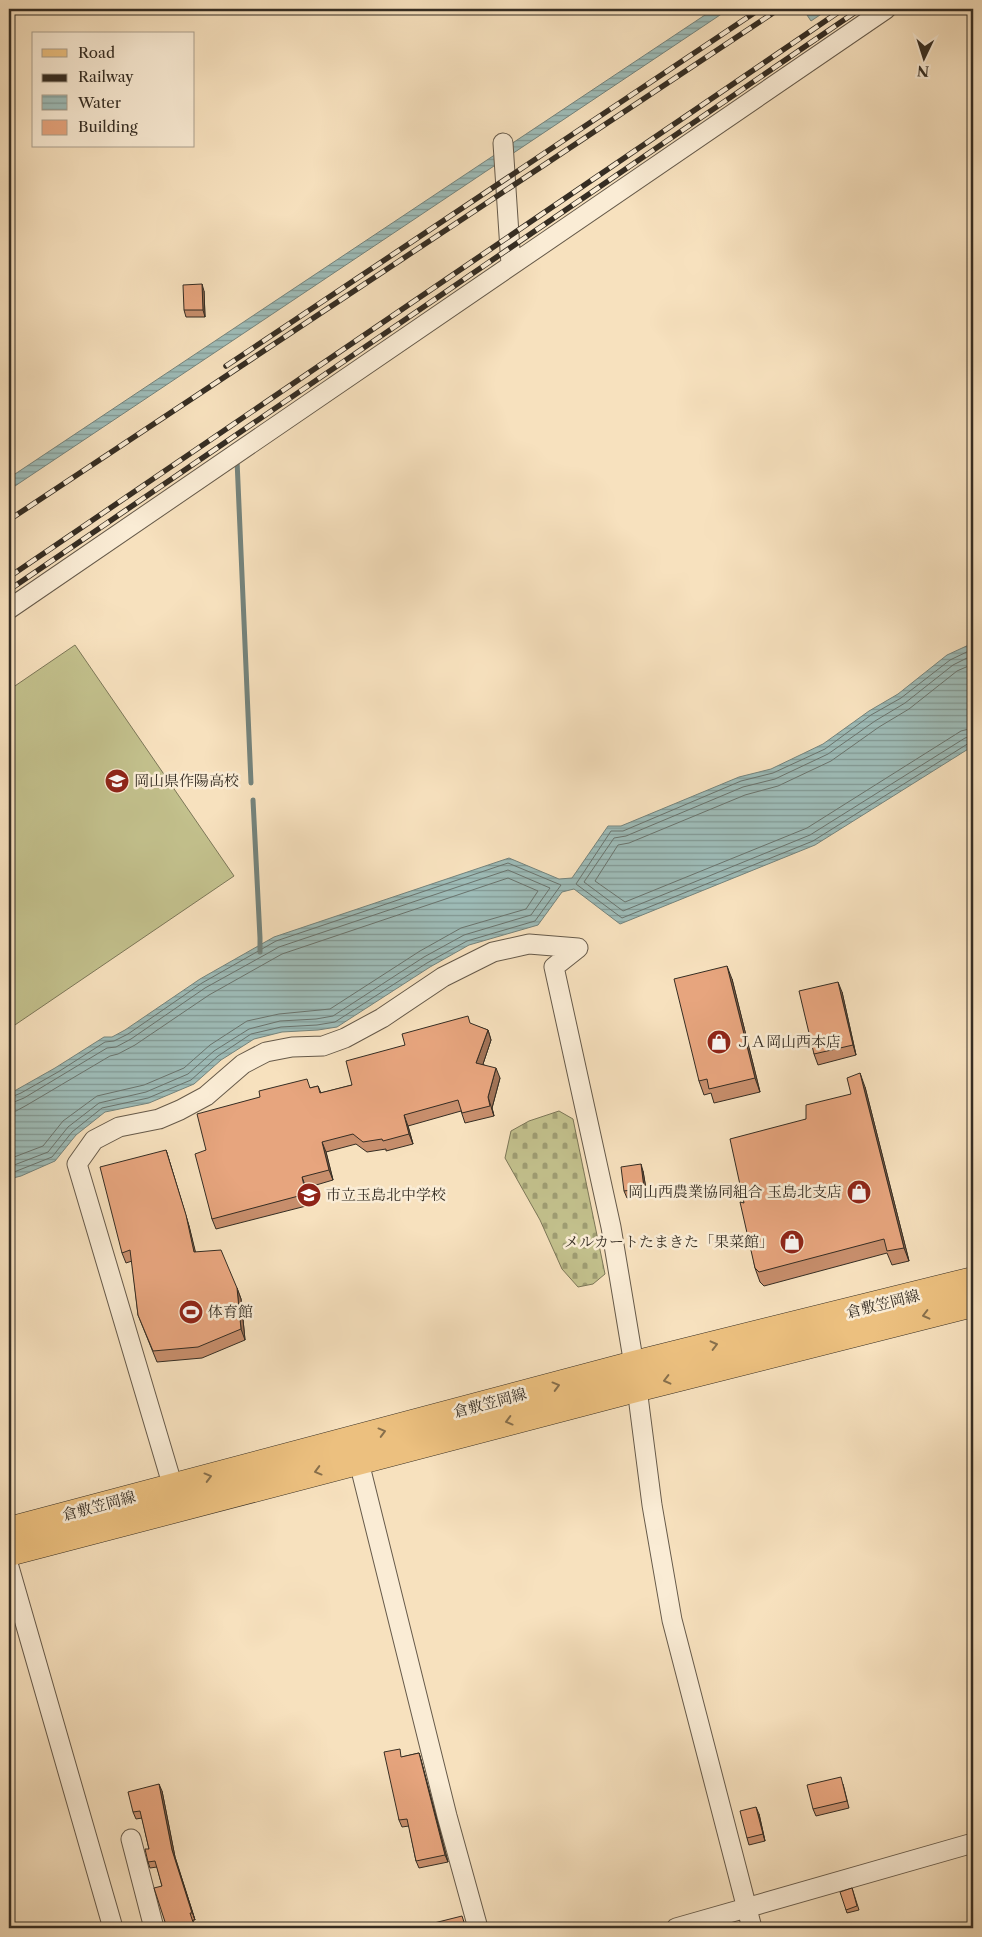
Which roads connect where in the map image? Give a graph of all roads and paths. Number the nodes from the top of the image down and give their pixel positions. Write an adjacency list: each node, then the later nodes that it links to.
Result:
1 (886, 9): 3 (street)
2 (504, 150): 3 (street)
3 (512, 265): 4 (street)
4 (9, 609)
5 (973, 1281): 7 (main road, 倉敷笠岡線, one-way to 5)
6 (973, 1303): 7 (main road, 倉敷笠岡線, one-way to 7)
7 (635, 1376): 8 (main road, 倉敷笠岡線); 9 (street); 15 (street)
8 (356, 1450): 9 (main road, 倉敷笠岡線); 18 (street)
9 (173, 1498): 10 (main road, 倉敷笠岡線); 11 (main road, 倉敷笠岡線)
10 (9, 1531)
11 (9, 1552)
12 (9, 1567): 16 (street)
13 (131, 1839): 17 (street)
14 (972, 1846): 15 (street)
15 (747, 1907): 19 (street); 20 (street)
16 (113, 1928)
17 (154, 1928)
18 (478, 1928)
19 (676, 1928)
20 (752, 1928)

